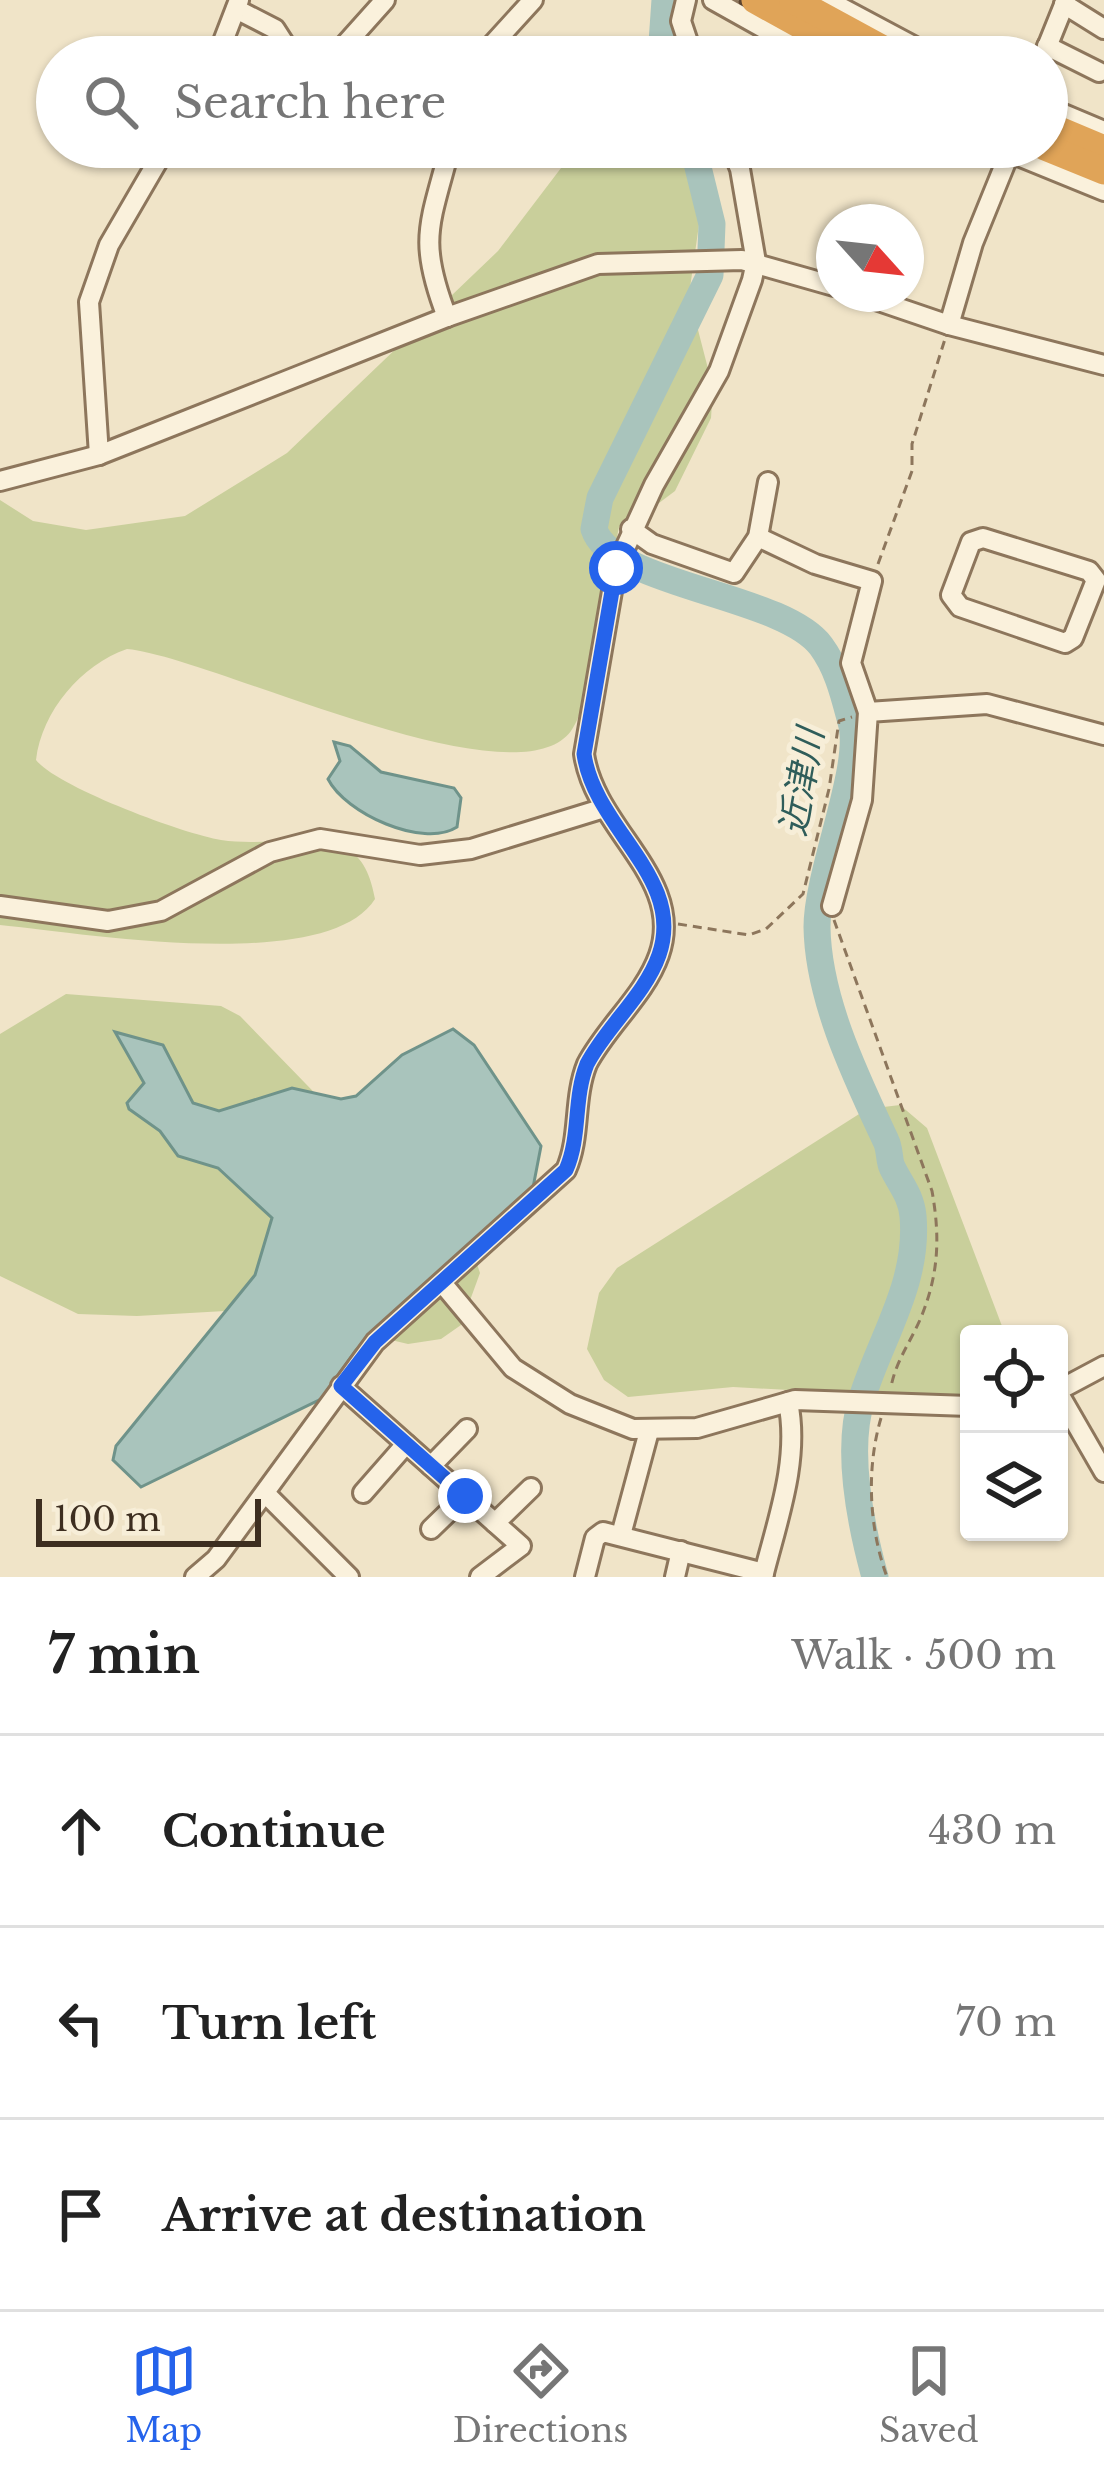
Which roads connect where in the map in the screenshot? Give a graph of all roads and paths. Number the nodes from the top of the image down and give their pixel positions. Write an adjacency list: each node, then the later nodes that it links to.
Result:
1 (385, 0): 13 (street)
2 (533, 0): 14 (street)
3 (686, 0): 15 (street)
4 (713, 0): 16 (street)
5 (755, 0): 17 (highway)
6 (794, 0): 18 (highway)
7 (827, 0): 19 (street)
8 (1065, 2): 10 (street); 20 (street)
9 (238, 4): 11 (street); 12 (street)
10 (1104, 28)
11 (225, 36)
12 (280, 36)
13 (353, 36)
14 (500, 36)
15 (686, 36)
16 (777, 36)
17 (820, 36)
18 (860, 36)
19 (895, 36)
20 (1051, 36)
21 (1068, 61): 22 (street)
22 (1099, 72)
23 (1068, 115): 24 (street)
24 (1104, 131)
25 (1068, 133): 26 (highway)
26 (1104, 148)
27 (1068, 156): 33 (highway)
28 (154, 168): 41 (street)
29 (445, 168): 38 (street)
30 (740, 168): 35 (street)
31 (999, 168): 39 (street)
32 (1050, 168): 34 (street)
33 (1104, 171)
34 (1104, 191)
35 (749, 261): 36 (street); 38 (street); 44 (street)
36 (816, 281)
37 (910, 312): 39 (street)
38 (447, 317): 41 (street)
39 (949, 326): 40 (street); 46 (path)
40 (1104, 365)
41 (99, 455): 42 (street)
42 (0, 481)
43 (768, 482): 45 (street)
44 (631, 530): 45 (street); 52 (street)
45 (758, 537): 46 (street)
46 (872, 581): 49 (street)
47 (1082, 619): 47 (street); 48 (street)
48 (1104, 627)
49 (868, 712): 51 (street); 54 (street)
50 (838, 722): 55 (path)
51 (1104, 735)
52 (601, 809): 53 (street); 55 (street)
53 (0, 906)
54 (832, 906): 61 (path)
55 (664, 921): 56 (street)
56 (442, 1283): 58 (street); 65 (street)
57 (1104, 1366): 59 (street)
58 (341, 1386): 66 (street); 70 (street)
59 (1068, 1387)
60 (788, 1402): 61 (street); 65 (street); 78 (street)
61 (888, 1403): 62 (street); 85 (path)
62 (960, 1406)
63 (1068, 1408): 68 (street)
64 (466, 1429): 67 (street)
65 (649, 1431): 75 (street)
66 (406, 1444): 67 (street); 71 (street)
67 (430, 1466): 72 (street)
68 (1104, 1472)
69 (530, 1488): 73 (street)
70 (265, 1493): 77 (street); 81 (street)
71 (363, 1493)
72 (465, 1496): 73 (street); 74 (street)
73 (495, 1523): 82 (street)
74 (431, 1529)
75 (621, 1535): 76 (street); 83 (street)
76 (681, 1551): 78 (street); 84 (street)
77 (216, 1559): 79 (street); 80 (street)
78 (763, 1575)
79 (195, 1577)
80 (230, 1577)
81 (350, 1577)
82 (480, 1577)
83 (585, 1577)
84 (675, 1577)
85 (887, 1577)

